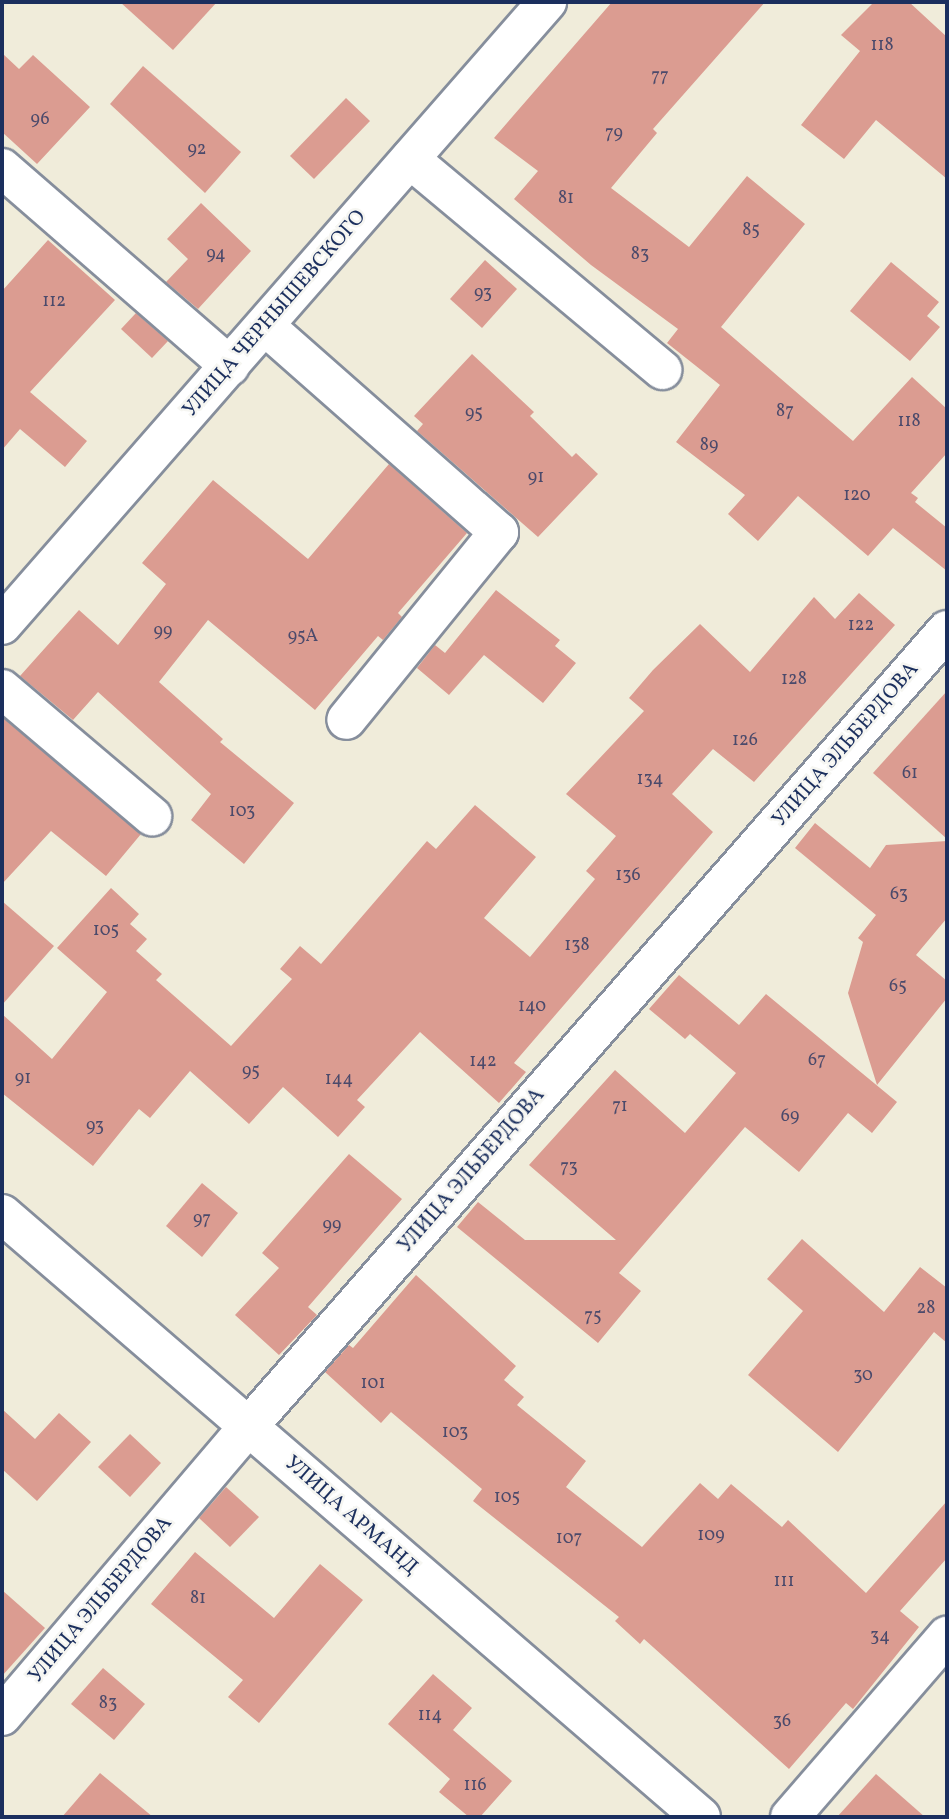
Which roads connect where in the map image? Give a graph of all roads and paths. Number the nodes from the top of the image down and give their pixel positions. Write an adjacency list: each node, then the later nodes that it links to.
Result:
1 (547, 2): 2 (street, УЛИЦА ЧЕРНЫШЕВСКОГО)
2 (410, 159): 4 (street, УЛИЦА ЧЕРНЫШЕВСКОГО); 6 (street)
3 (2, 169): 5 (street)
4 (265, 326): 5 (street, УЛИЦА ЧЕРНЫШЕВСКОГО); 10 (street)
5 (230, 366): 7 (street, УЛИЦА ЧЕРНЫШЕВСКОГО)
6 (662, 370)
7 (2, 625)
8 (947, 630): 13 (street, УЛИЦА ЭЛЬБЕРДОВА)
9 (2, 689): 11 (street)
10 (346, 720)
11 (152, 816)
12 (2, 1214): 13 (street, УЛИЦА АРМАНД)
13 (248, 1427): 15 (street, УЛИЦА ЭЛЬБЕРДОВА); 16 (street, УЛИЦА АРМАНД)
14 (947, 1636): 17 (street)
15 (2, 1716)
16 (701, 1817)
17 (790, 1817)

